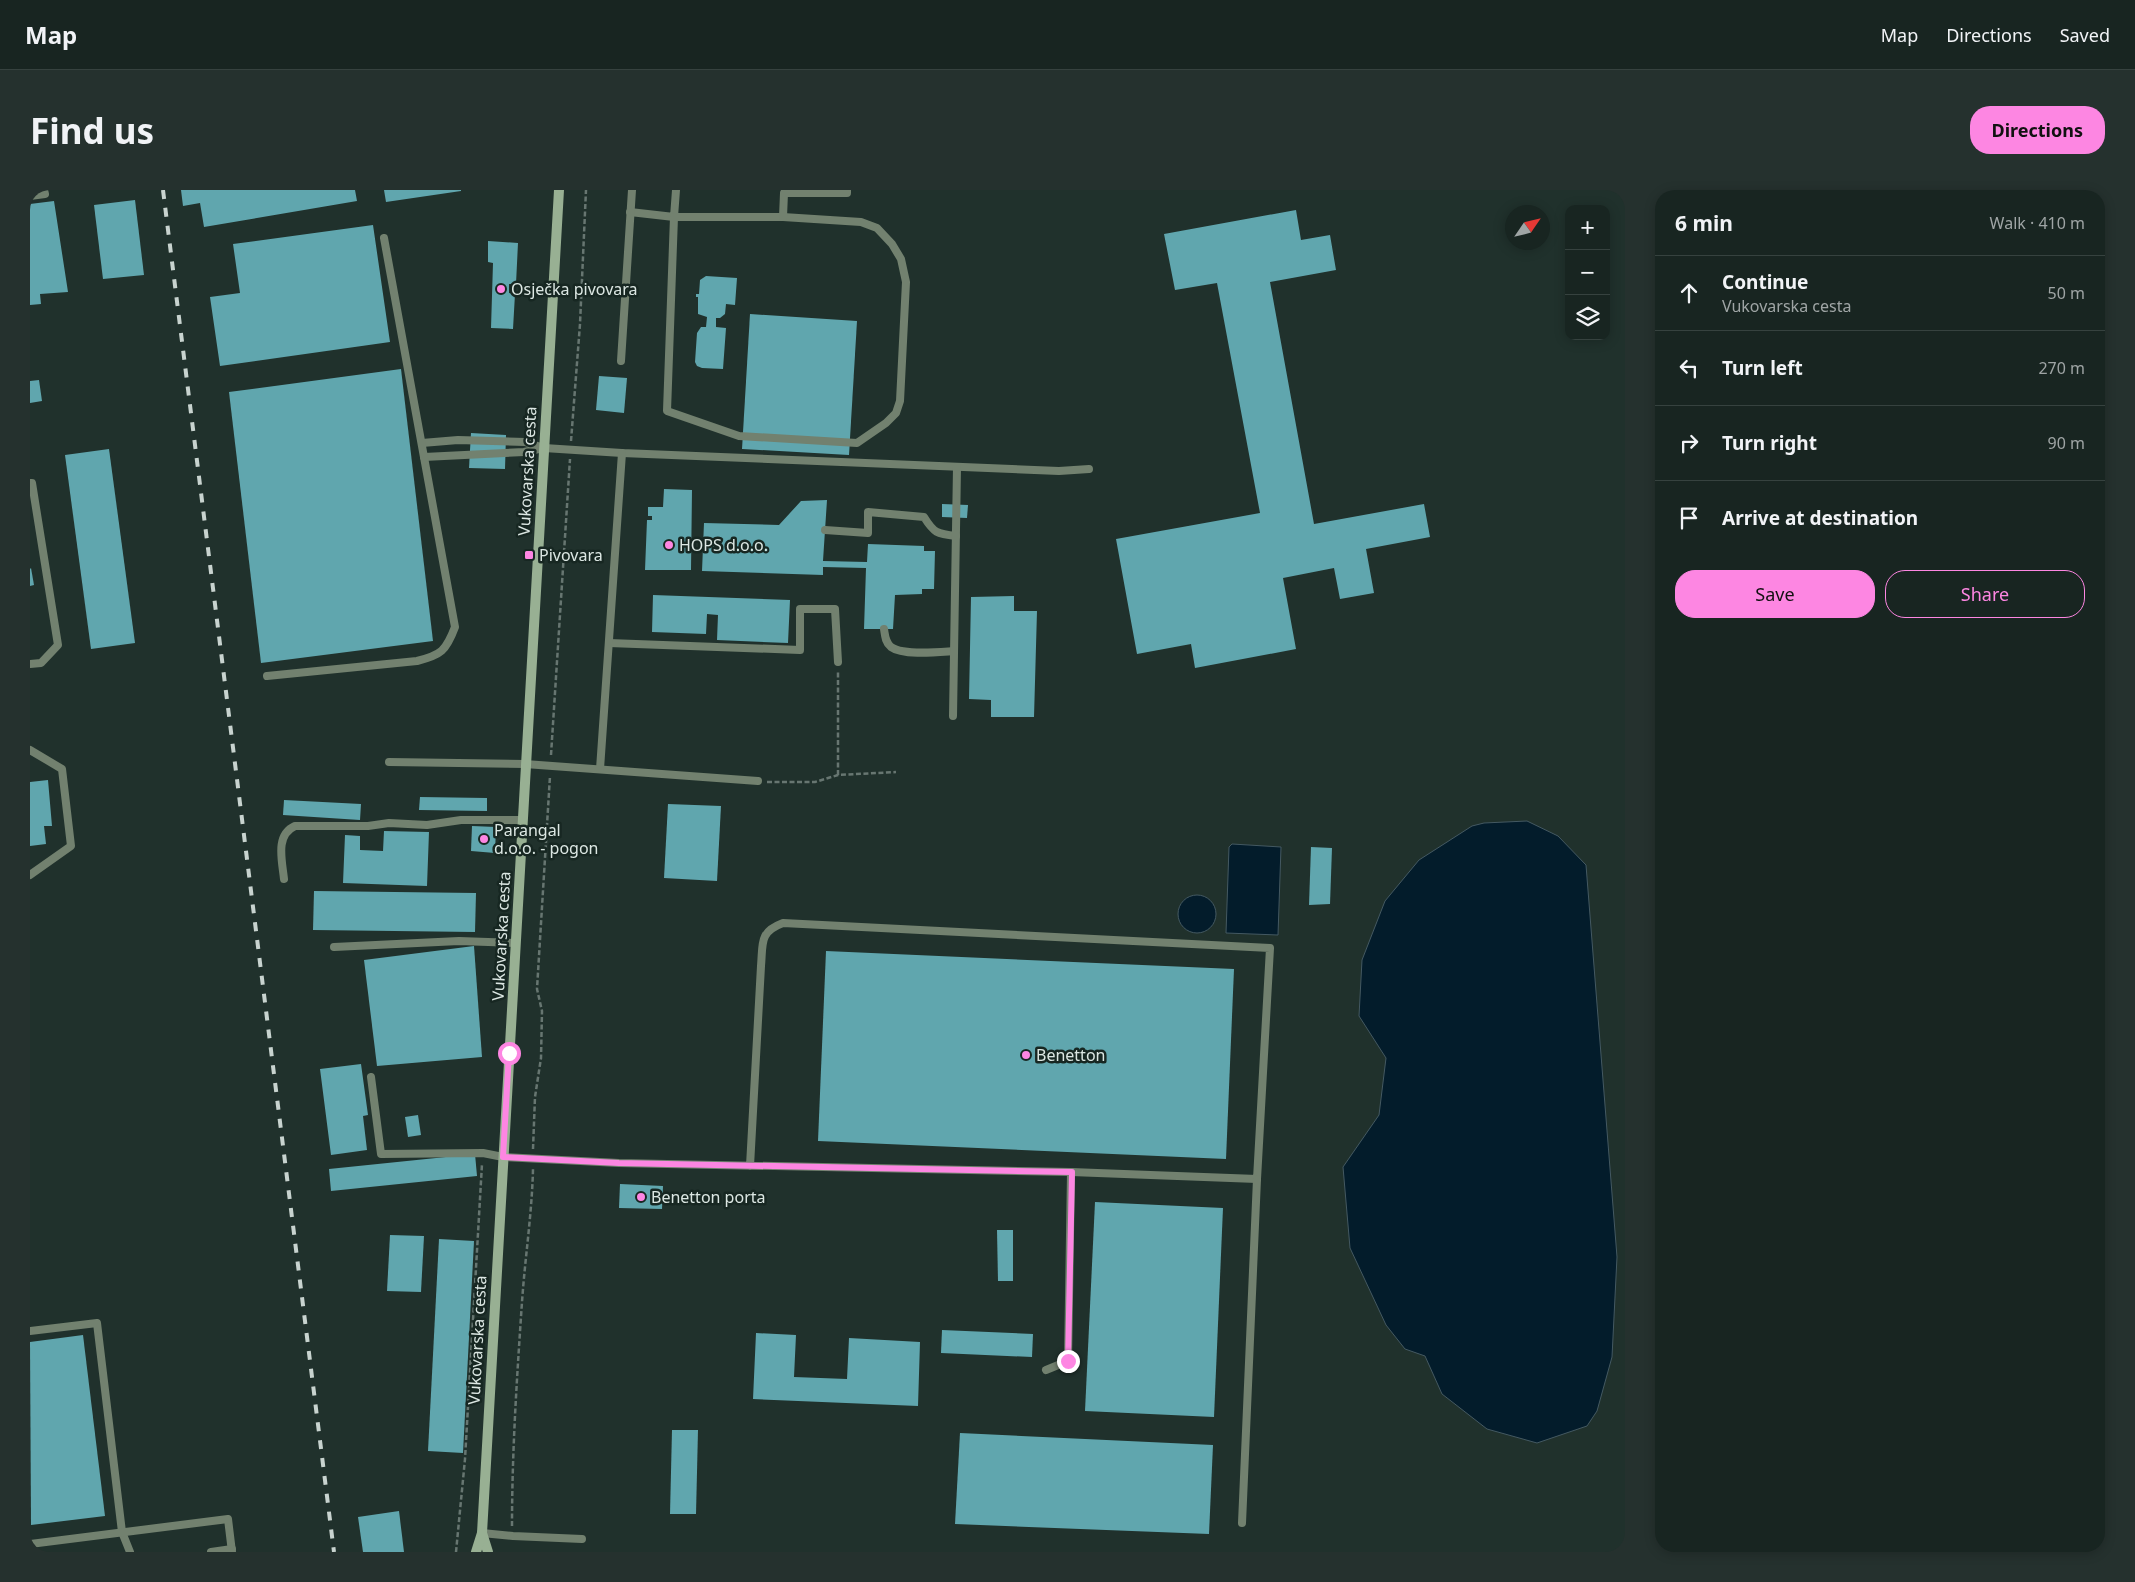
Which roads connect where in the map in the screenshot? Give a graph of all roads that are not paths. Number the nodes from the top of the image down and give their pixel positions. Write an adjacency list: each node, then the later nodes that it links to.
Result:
1 (44, 190): 6 (lane)
2 (559, 190): 13 (main road, Vukovarska cesta)
3 (632, 190): 7 (lane)
4 (676, 190): 8 (lane)
5 (847, 190): 9 (lane)
6 (30, 196)
7 (630, 212): 8 (lane); 11 (lane)
8 (674, 217): 9 (lane); 9 (lane)
9 (783, 217)
10 (384, 238): 12 (lane)
11 (621, 361)
12 (422, 443): 13 (lane); 15 (lane)
13 (544, 448): 14 (lane); 15 (lane); 30 (main road, Vukovarska cesta)
14 (622, 453): 16 (lane); 22 (lane)
15 (424, 458): 26 (lane)
16 (958, 466): 17 (lane); 20 (lane)
17 (1089, 469)
18 (30, 483): 25 (lane)
19 (825, 530): 20 (lane)
20 (956, 536): 23 (lane)
21 (884, 629): 23 (lane)
22 (609, 643): 24 (lane); 31 (lane)
23 (954, 651): 27 (lane)
24 (838, 662)
25 (30, 664)
26 (267, 676)
27 (953, 716)
28 (30, 750): 34 (lane)
29 (389, 762): 30 (lane)
30 (525, 764): 31 (lane); 33 (main road, Vukovarska cesta)
31 (600, 769): 32 (lane)
32 (758, 781)
33 (522, 820): 35 (lane); 36 (main road, Vukovarska cesta)
34 (30, 875)
35 (284, 878)
36 (515, 943): 37 (lane); 39 (main road, Vukovarska cesta)
37 (334, 947)
38 (371, 1077): 39 (lane)
39 (503, 1157): 40 (lane); 47 (main road, Vukovarska cesta)
40 (750, 1166): 41 (lane); 42 (lane)
41 (1072, 1172): 42 (lane); 44 (lane)
42 (1258, 1179): 45 (lane)
43 (30, 1331): 46 (lane)
44 (1046, 1370)
45 (1242, 1523)
46 (122, 1532): 49 (lane); 50 (lane); 51 (lane)
47 (482, 1533): 48 (lane); 53 (main road, Vukovarska cesta); 54 (main road, Vukovarska cesta)
48 (582, 1539)
49 (30, 1544)
50 (232, 1550): 52 (lane)
51 (130, 1552)
52 (212, 1552)
53 (476, 1552)
54 (488, 1552)

